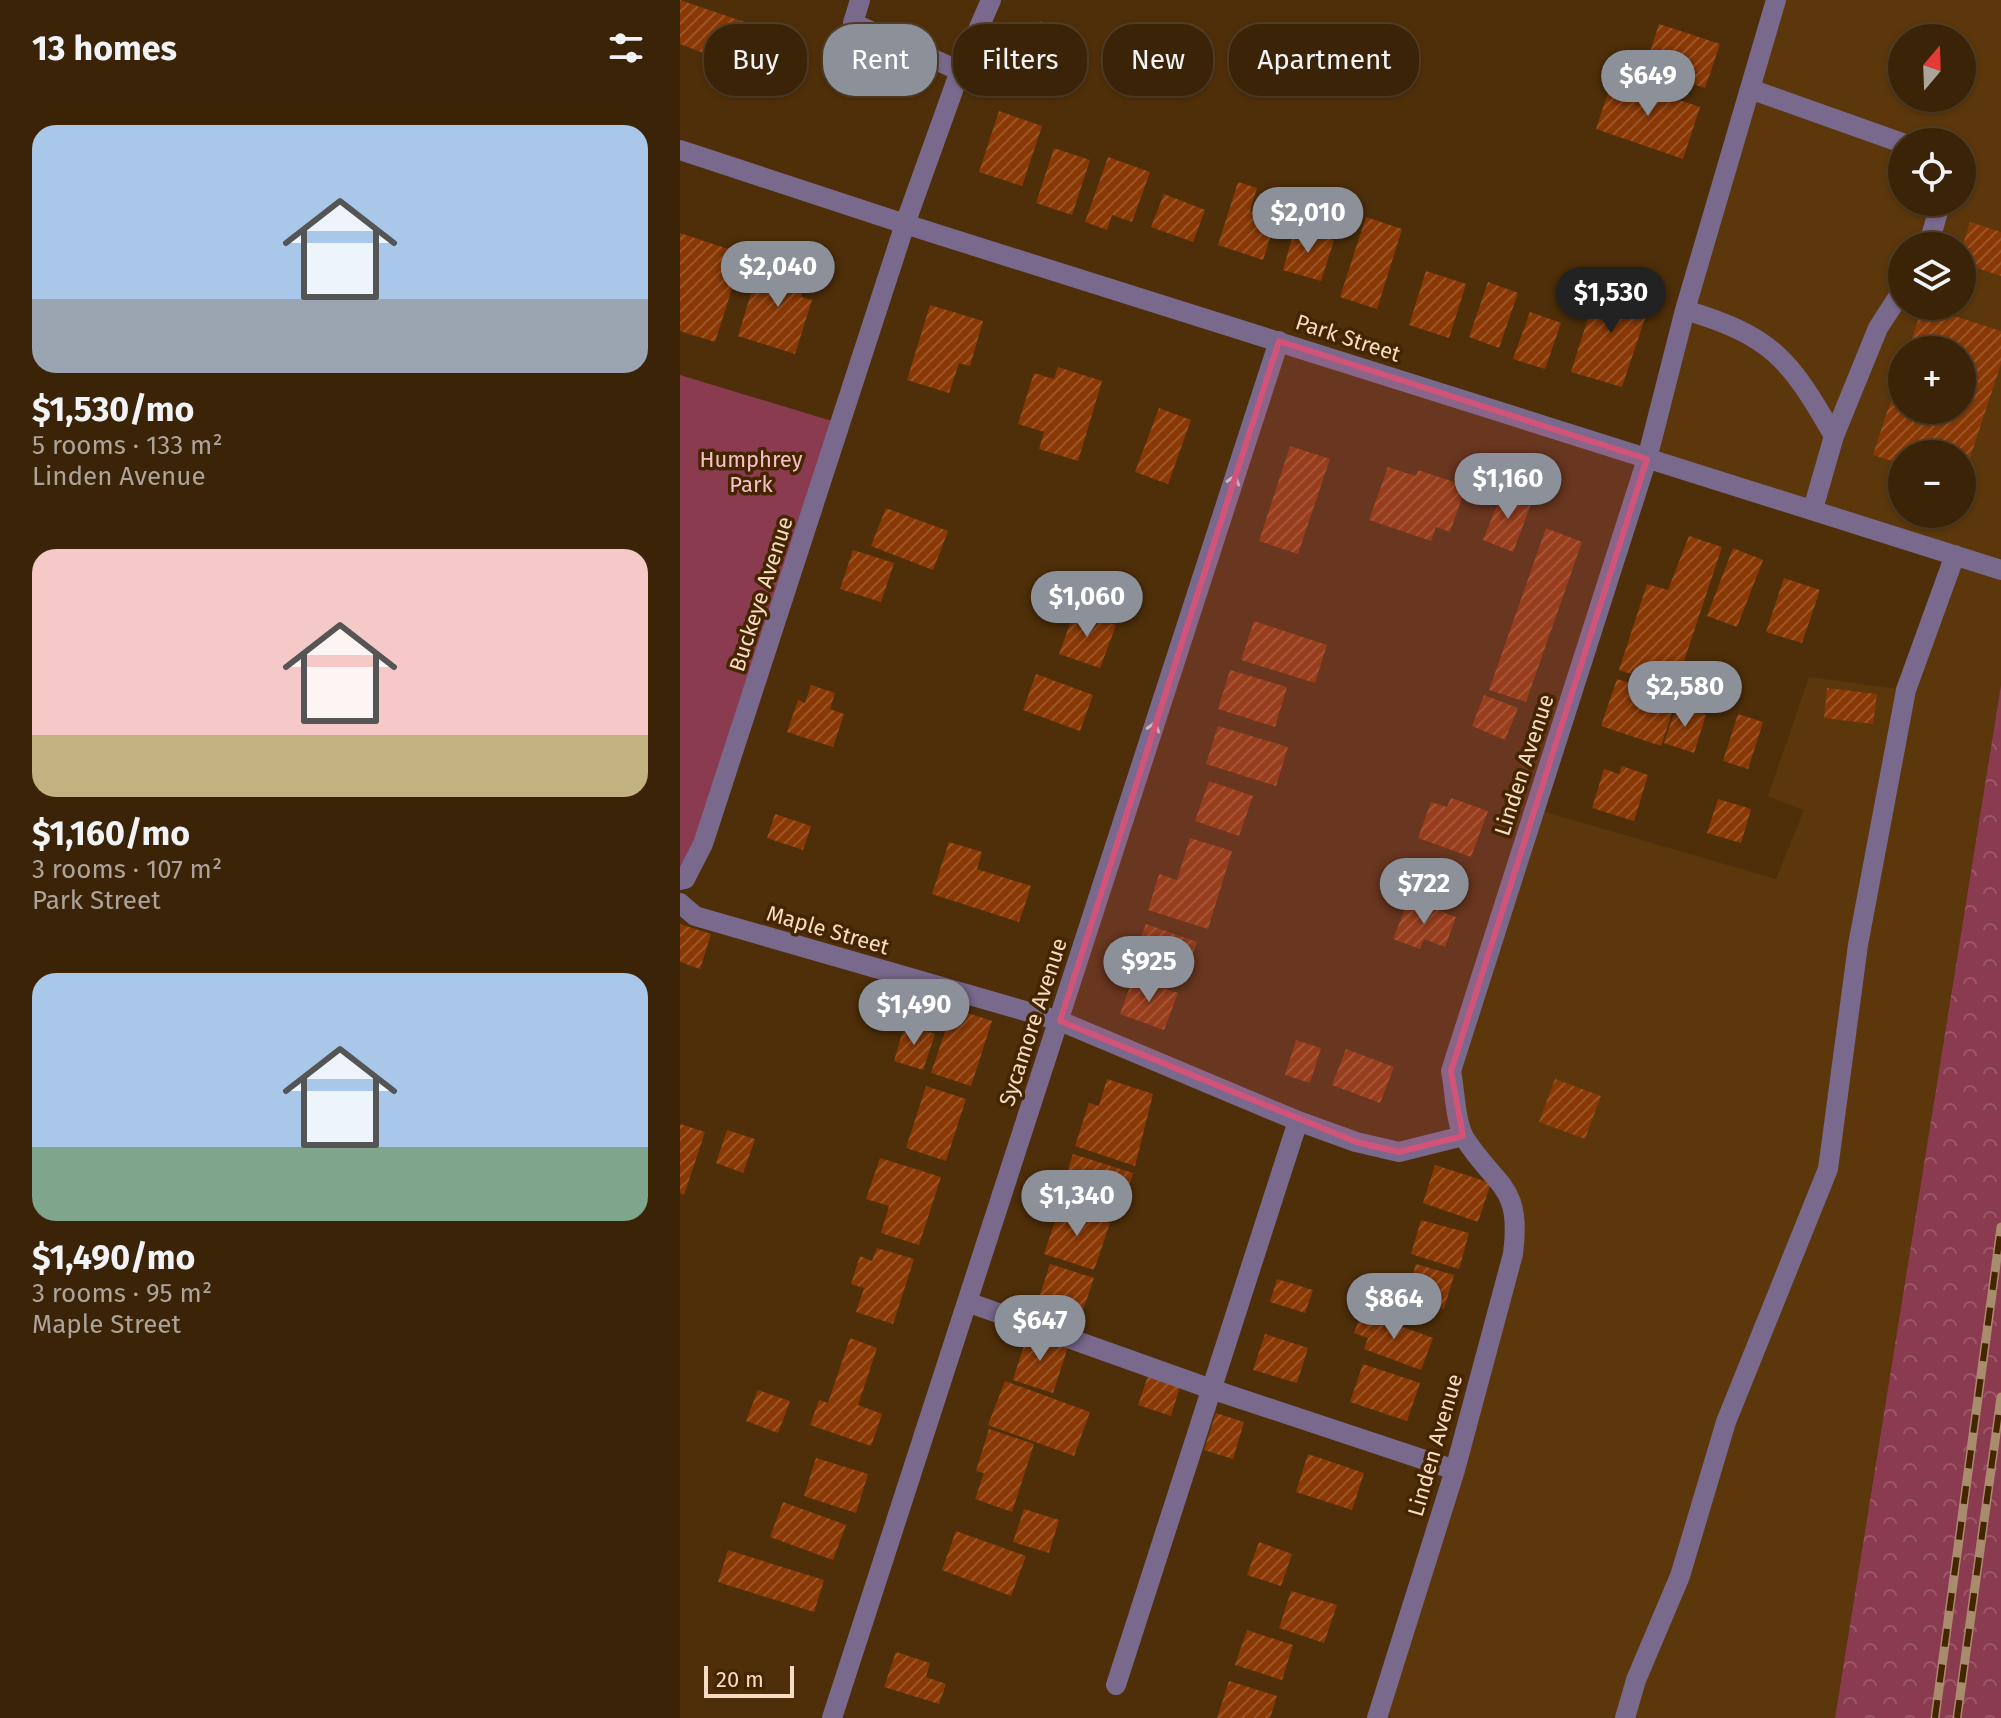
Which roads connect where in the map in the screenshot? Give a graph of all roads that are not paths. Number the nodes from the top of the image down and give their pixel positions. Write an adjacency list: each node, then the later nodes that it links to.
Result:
1 (860, 0): 5 (street)
2 (991, 0): 4 (street, Buckeye Avenue)
3 (1776, 0): 6 (street, Linden Avenue)
4 (981, 24)
5 (953, 68)
6 (1750, 89): 8 (street); 11 (street, Linden Avenue)
7 (953, 90): 10 (street, Buckeye Avenue)
8 (1888, 138)
9 (680, 150): 10 (street, Park Street)
10 (905, 224): 13 (street, Park Street); 19 (street, Buckeye Avenue)
11 (1685, 310): 14 (street); 15 (street, Linden Avenue)
12 (1888, 313): 14 (street)
13 (1279, 341): 15 (street, Park Street); 21 (street, Sycamore Avenue, one-way to 13)
14 (1834, 436): 16 (street)
15 (1647, 459): 16 (street, Park Street); 23 (street, Linden Avenue)
16 (1813, 509): 17 (street, Park Street)
17 (1955, 555): 18 (street, Park Street); 30 (street)
18 (2001, 570)
19 (680, 880)
20 (680, 903): 21 (street, Maple Street)
21 (1060, 1021): 22 (street, Maple Street); 24 (street, Sycamore Avenue)
22 (1298, 1121): 23 (street, Maple Street); 25 (street)
23 (1463, 1136): 26 (street, Linden Avenue)
24 (967, 1302): 25 (street); 28 (street, Sycamore Avenue)
25 (1214, 1390): 26 (street); 27 (street)
26 (1455, 1470): 29 (street, Linden Avenue)
27 (1116, 1685)
28 (832, 1718)
29 (1377, 1718)
30 (1625, 1718)

